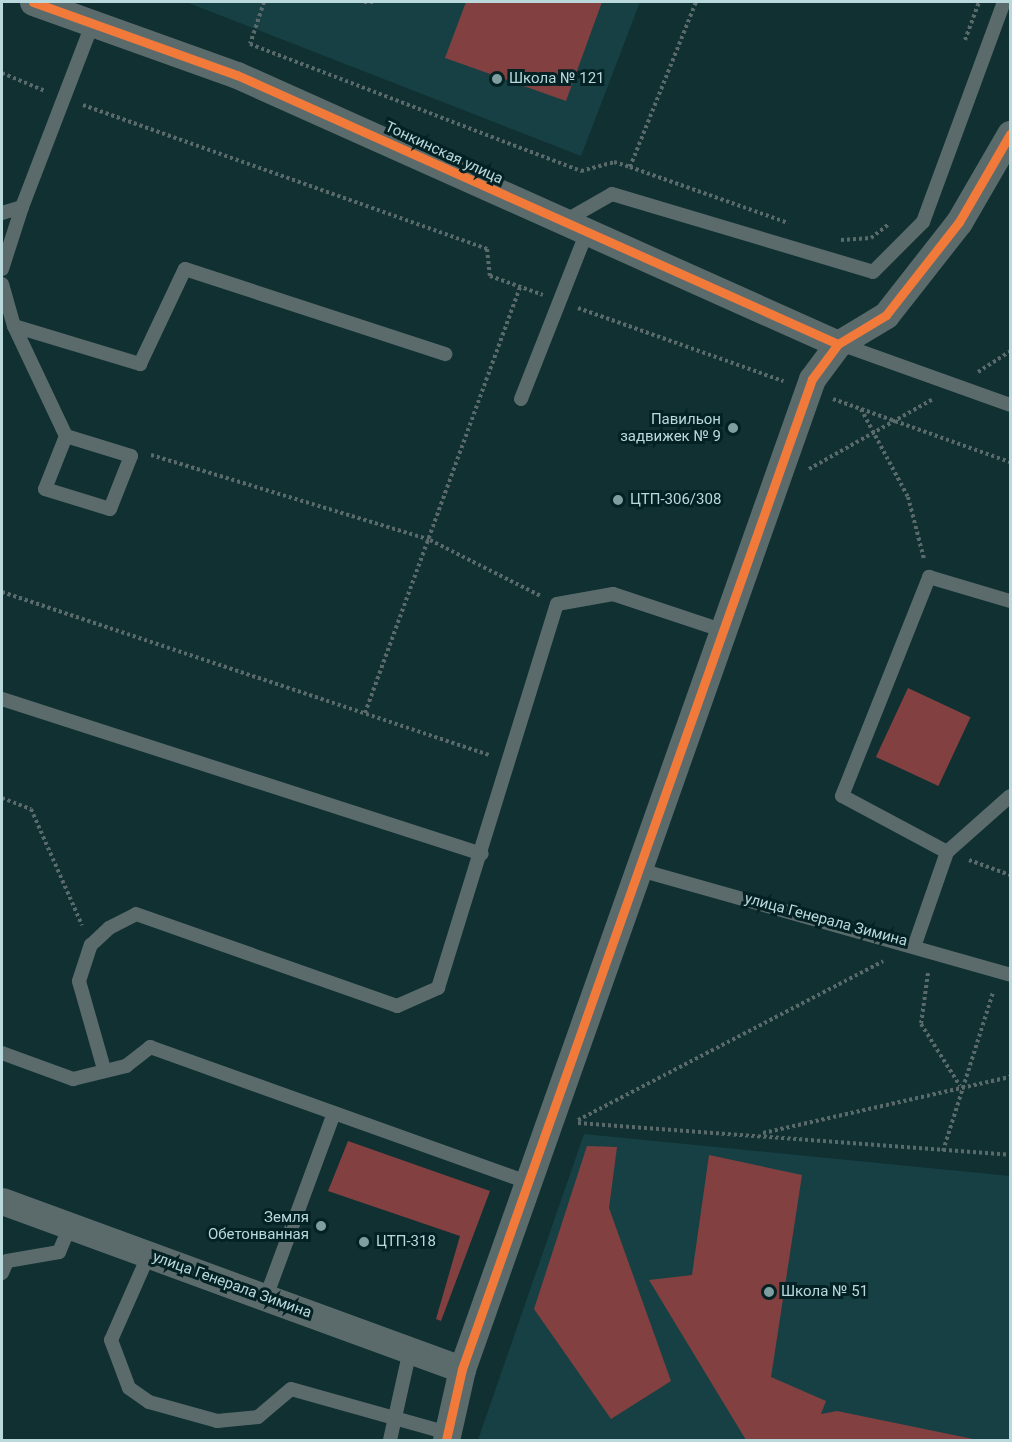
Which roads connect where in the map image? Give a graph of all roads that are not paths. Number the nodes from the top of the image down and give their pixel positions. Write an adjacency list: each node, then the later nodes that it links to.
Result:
1 (33, 2): 3 (street, Тонкинская улица)
2 (1004, 2): 7 (lane)
3 (93, 22): 5 (lane); 7 (street, Тонкинская улица)
4 (1008, 145): 11 (street)
5 (22, 207): 6 (lane); 8 (lane)
6 (2, 213)
7 (575, 226): 11 (street, Тонкинская улица); 13 (lane)
8 (2, 269)
9 (2, 284): 10 (lane)
10 (14, 326): 12 (lane); 15 (lane)
11 (838, 344): 14 (lane); 17 (street)
12 (445, 354)
13 (521, 399)
14 (1011, 405)
15 (66, 436): 15 (lane)
16 (1011, 601): 20 (lane)
17 (727, 632): 21 (lane); 22 (street)
18 (2, 699): 21 (lane)
19 (1011, 796): 20 (lane)
20 (947, 852): 23 (lane)
21 (482, 854): 26 (lane)
22 (640, 870): 23 (lane, улица Генерала Зимина); 28 (street)
23 (915, 944): 24 (lane, улица Генерала Зимина)
24 (1005, 974)
25 (2, 1053): 26 (lane)
26 (104, 1069): 27 (lane)
27 (333, 1116): 28 (lane); 33 (lane)
28 (529, 1183): 35 (street)
29 (2, 1201): 30 (street, улица Генерала Зимина)
30 (70, 1226): 31 (street, улица Генерала Зимина); 32 (lane)
31 (149, 1254): 33 (street, улица Генерала Зимина); 36 (lane)
32 (2, 1273)
33 (266, 1297): 34 (street, улица Генерала Зимина)
34 (410, 1350): 35 (street, улица Генерала Зимина); 36 (lane)
35 (462, 1369): 37 (street)
36 (396, 1416): 37 (lane); 38 (lane)
37 (447, 1437)
38 (390, 1440)

